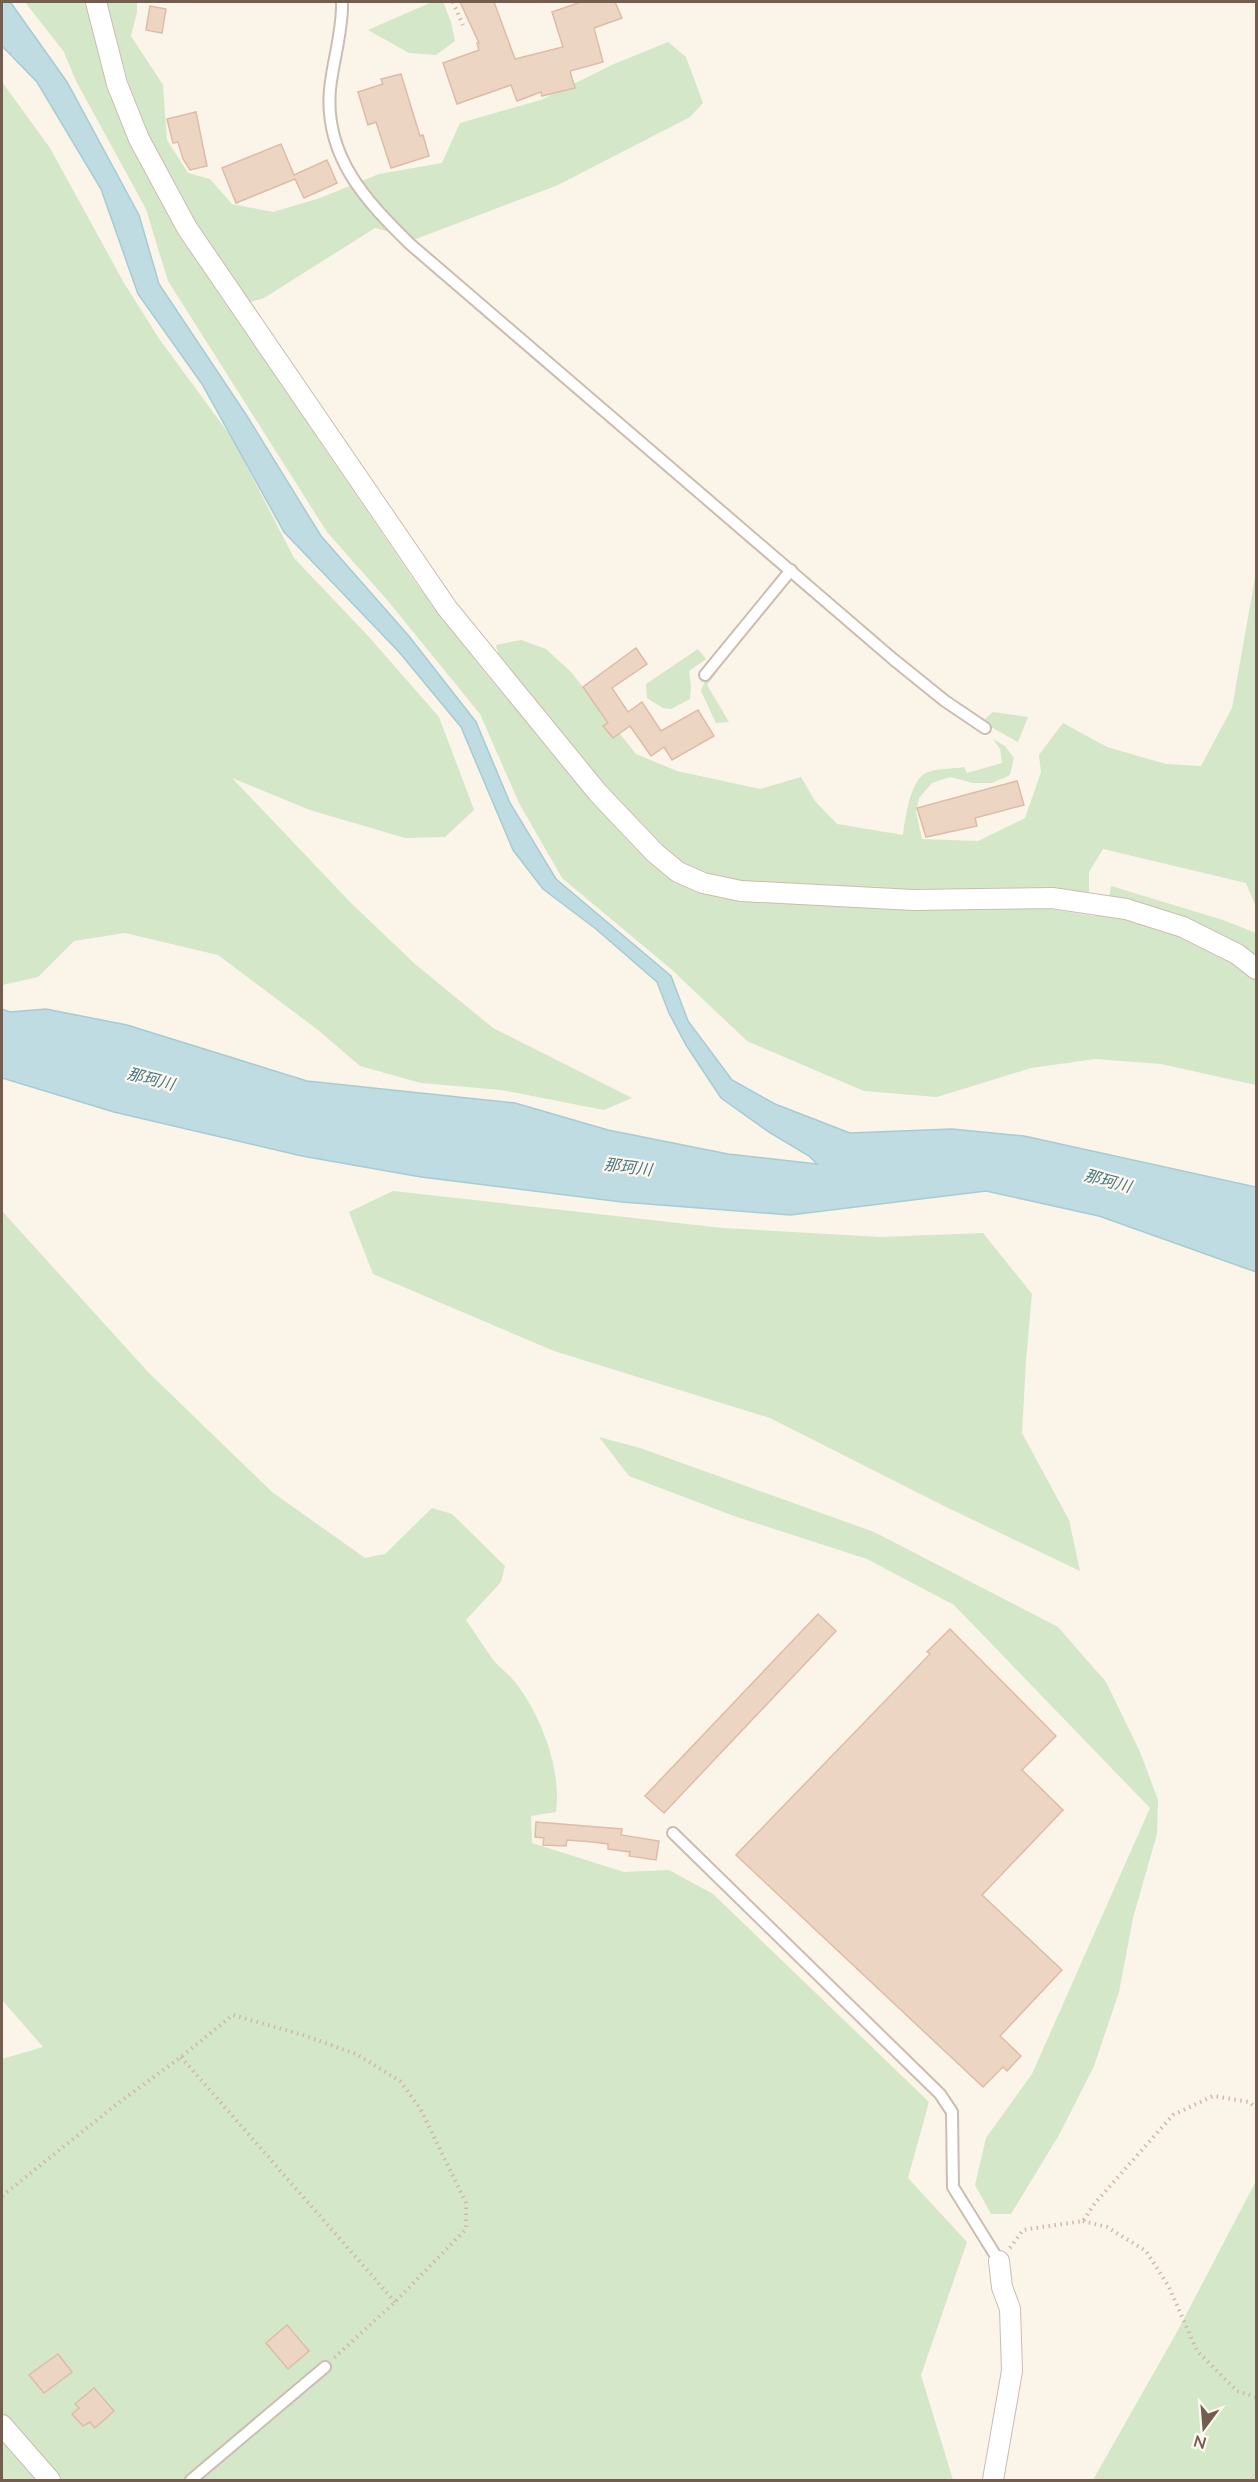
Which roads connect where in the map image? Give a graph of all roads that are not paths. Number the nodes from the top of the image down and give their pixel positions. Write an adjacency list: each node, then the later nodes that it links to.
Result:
1 (96, 2): 6 (street)
2 (342, 2): 3 (lane)
3 (791, 570): 4 (lane); 5 (lane)
4 (705, 675)
5 (984, 728)
6 (1257, 969)
7 (673, 1833): 8 (lane)
8 (999, 2261): 13 (street)
9 (325, 2367): 12 (lane)
10 (2, 2425): 11 (street)
11 (50, 2481)
12 (191, 2481)
13 (993, 2481)

